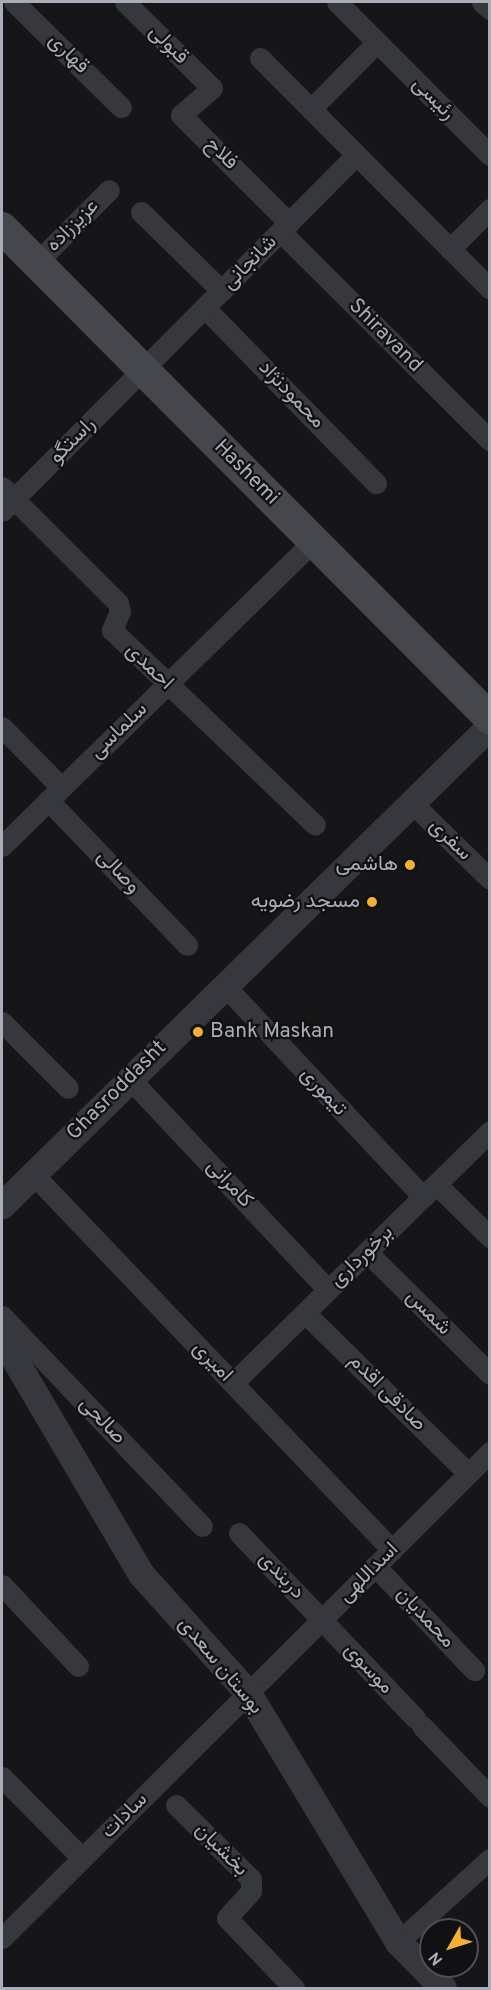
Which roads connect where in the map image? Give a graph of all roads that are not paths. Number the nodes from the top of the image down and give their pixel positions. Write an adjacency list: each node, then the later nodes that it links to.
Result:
1 (14, 2): 9 (street, قهاری)
2 (125, 2): 8 (street, قبولی)
3 (337, 2): 6 (street, رئیسی)
4 (482, 2): 5 (street)
5 (489, 9)
6 (377, 42): 10 (street); 12 (street, رئیسی)
7 (260, 57): 10 (street)
8 (212, 88): 16 (street, فلاح)
9 (121, 107)
10 (311, 109): 11 (street)
11 (356, 155): 16 (street, شانجانی); 18 (street)
12 (489, 155)
13 (109, 190): 19 (street, عزیززاده)
14 (489, 209): 18 (street)
15 (141, 212): 21 (street)
16 (285, 227): 21 (street, شانجانی); 24 (street, Shiravand)
17 (2, 228): 19 (main road, Hashemi)
18 (450, 249): 20 (street)
19 (36, 263): 23 (main road, Hashemi)
20 (489, 289)
21 (222, 291): 22 (street, شانجانی)
22 (206, 308): 23 (street, شانجانی); 25 (street, محمودنژاد)
23 (144, 370): 26 (street, راستگو); 27 (main road, Hashemi)
24 (489, 440)
25 (376, 483)
26 (5, 499): 28 (street, احمدی)
27 (313, 541): 28 (street, سلماسی); 29 (main road, Hashemi)
28 (167, 684): 32 (street, سلماسی); 34 (street, احمدی)
29 (489, 718)
30 (489, 726): 33 (street, Ghasroddasht)
31 (2, 727): 32 (street)
32 (55, 794): 35 (street, سلماسی); 37 (street, وصالی)
33 (411, 802): 36 (street, سفری); 38 (street, Ghasroddasht)
34 (315, 825)
35 (2, 846)
36 (489, 879)
37 (187, 945)
38 (224, 985): 40 (street, Ghasroddasht); 44 (street, تیموری)
39 (2, 1022): 41 (street)
40 (130, 1079): 43 (street, Ghasroddasht); 48 (street, کامرانی)
41 (68, 1088)
42 (489, 1131): 44 (street, برخورداری)
43 (33, 1174): 45 (street, Ghasroddasht); 53 (street, امیری)
44 (429, 1191): 46 (street, تیموری); 47 (street, برخورداری)
45 (2, 1205)
46 (489, 1238)
47 (367, 1252): 48 (street, برخورداری); 52 (street, شمس)
48 (328, 1290): 49 (street, برخورداری)
49 (305, 1313): 53 (street, برخورداری); 55 (street, صادقی اقدم)
50 (2, 1316): 56 (street, صالحی)
51 (2, 1338): 64 (street, بوستان سعدی)
52 (489, 1374)
53 (233, 1383): 58 (street, امیری)
54 (489, 1452): 55 (street, اسداللهی)
55 (468, 1473): 58 (street, اسداللهی)
56 (202, 1526)
57 (239, 1533): 61 (street, دربندی)
58 (392, 1550): 59 (street, اسداللهی)
59 (375, 1566): 61 (street, اسداللهی); 63 (street, محمدیان)
60 (2, 1585): 62 (street)
61 (322, 1620): 64 (street, اسداللهی); 66 (street, موسوی)
62 (78, 1666)
63 (474, 1670)
64 (248, 1693): 68 (street, سادات); 71 (street, بوستان سعدی)
65 (2, 1777): 68 (street)
66 (489, 1797)
67 (176, 1805): 72 (street, بخشیان)
68 (82, 1858): 70 (street, سادات)
69 (489, 1859): 71 (street)
70 (2, 1938)
71 (398, 1942): 73 (street, بوستان سعدی)
72 (294, 1989)
73 (443, 1989)

